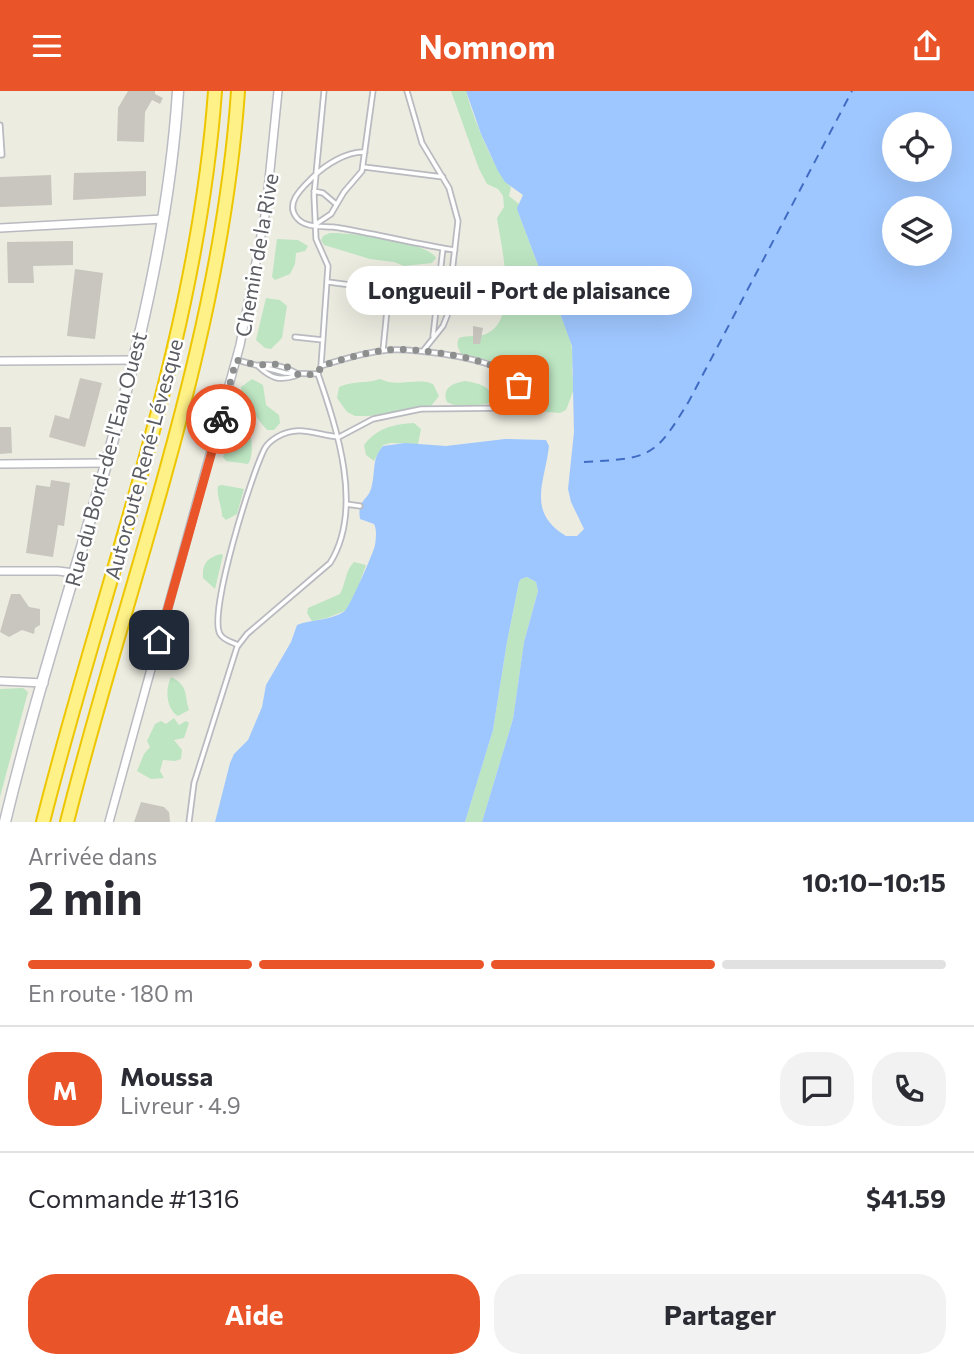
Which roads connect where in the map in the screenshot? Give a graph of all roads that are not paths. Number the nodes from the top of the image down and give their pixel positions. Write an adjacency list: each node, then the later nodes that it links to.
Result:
1 (178, 91): 16 (street, Rue du Bord-de-l'Eau Ouest)
2 (215, 91): 48 (highway, Autoroute René-Lévesque)
3 (238, 91): 49 (highway, Autoroute René-Lévesque)
4 (278, 91): 28 (street, Chemin de la Rive)
5 (324, 91): 12 (lane)
6 (373, 91): 9 (lane)
7 (407, 91): 13 (lane)
8 (0, 125): 10 (lane)
9 (365, 152): 11 (lane); 12 (lane)
10 (0, 155)
11 (364, 167): 13 (lane); 15 (lane)
12 (315, 175): 14 (lane); 17 (lane)
13 (443, 177): 20 (lane)
14 (314, 191): 15 (lane); 17 (lane)
15 (336, 204): 17 (lane)
16 (163, 219): 18 (street); 27 (street, Rue du Bord-de-l'Eau Ouest)
17 (315, 226): 19 (lane); 21 (lane)
18 (0, 228)
19 (443, 248): 20 (lane); 23 (lane)
20 (455, 250): 23 (lane)
21 (328, 282): 24 (lane); 25 (lane)
22 (295, 337): 24 (lane)
23 (433, 338): 26 (lane)
24 (323, 340): 31 (lane)
25 (383, 351): 26 (lane); 31 (lane)
26 (423, 351): 34 (lane)
27 (134, 360): 29 (street); 37 (street, Rue du Bord-de-l'Eau Ouest)
28 (236, 360): 30 (lane); 50 (street, Chemin de la Rive)
29 (0, 361)
30 (257, 365): 33 (lane); 33 (lane)
31 (321, 366): 32 (lane)
32 (318, 374): 33 (lane); 36 (lane)
33 (299, 375)
34 (519, 385)
35 (516, 408): 36 (lane)
36 (339, 437): 39 (lane); 43 (lane)
37 (105, 463): 38 (street); 42 (street, Rue du Bord-de-l'Eau Ouest)
38 (0, 464)
39 (346, 504): 40 (lane); 43 (lane)
40 (360, 506)
41 (0, 571): 42 (street)
42 (74, 573): 45 (street, Rue du Bord-de-l'Eau Ouest)
43 (238, 645): 51 (lane)
44 (0, 681): 45 (street)
45 (44, 683): 46 (street, Rue du Bord-de-l'Eau Ouest)
46 (4, 809): 47 (street, Rue du Bord-de-l'Eau Ouest)
47 (5, 822)
48 (43, 822)
49 (67, 822)
50 (109, 822)
51 (189, 822)

